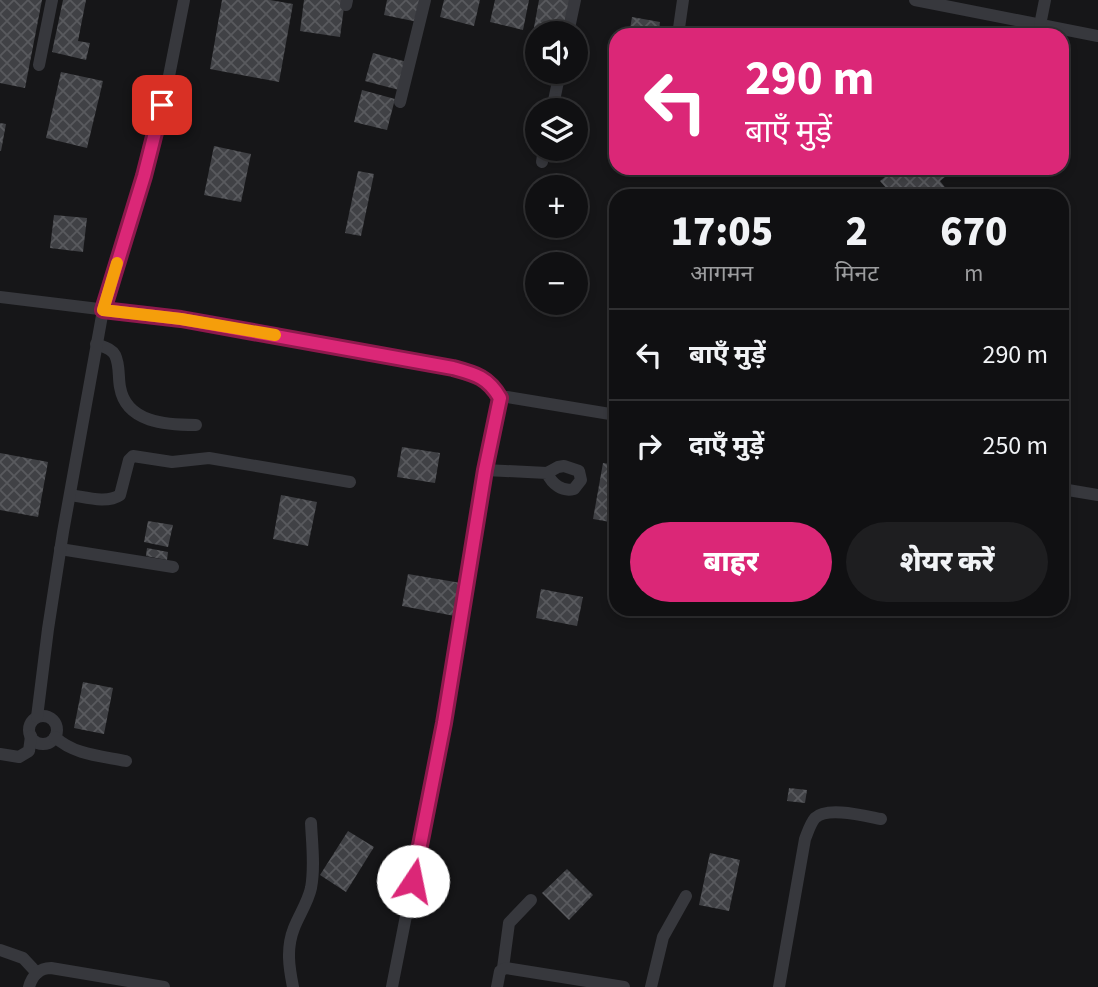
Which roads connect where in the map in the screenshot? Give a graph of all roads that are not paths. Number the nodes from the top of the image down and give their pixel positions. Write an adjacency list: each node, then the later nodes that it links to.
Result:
1 (52, 0): 14 (street)
2 (184, 0): 17 (street)
3 (425, 0): 15 (street)
4 (575, 0): 8 (street)
5 (683, 0): 10 (street)
6 (915, 0): 9 (street)
7 (1045, 0): 9 (street)
8 (571, 21)
9 (1040, 25): 11 (street)
10 (679, 28)
11 (1056, 28)
12 (1069, 30): 13 (street)
13 (1098, 36)
14 (38, 65)
15 (400, 102)
16 (0, 297): 17 (street)
17 (103, 310): 18 (street); 19 (street)
18 (96, 344): 21 (street); 26 (street)
19 (500, 398): 20 (street); 22 (street)
20 (609, 414)
21 (196, 425)
22 (485, 470): 23 (street); 45 (street)
23 (547, 473)
24 (350, 482): 26 (street)
25 (1069, 490): 27 (street)
26 (70, 495): 28 (street)
27 (1098, 495)
28 (60, 549): 29 (street); 30 (street)
29 (173, 567)
30 (37, 717): 31 (street); 32 (street)
31 (31, 736): 32 (street); 33 (street)
32 (55, 737): 34 (street)
33 (0, 754)
34 (127, 761)
35 (881, 819): 49 (street)
36 (311, 823): 44 (street)
37 (685, 896): 48 (street)
38 (531, 900): 40 (street)
39 (0, 950): 41 (street)
40 (503, 968): 46 (street); 47 (street)
41 (37, 973): 42 (street); 43 (street)
42 (29, 987)
43 (164, 987)
44 (293, 987)
45 (391, 987)
46 (497, 987)
47 (624, 987)
48 (651, 987)
49 (779, 987)

